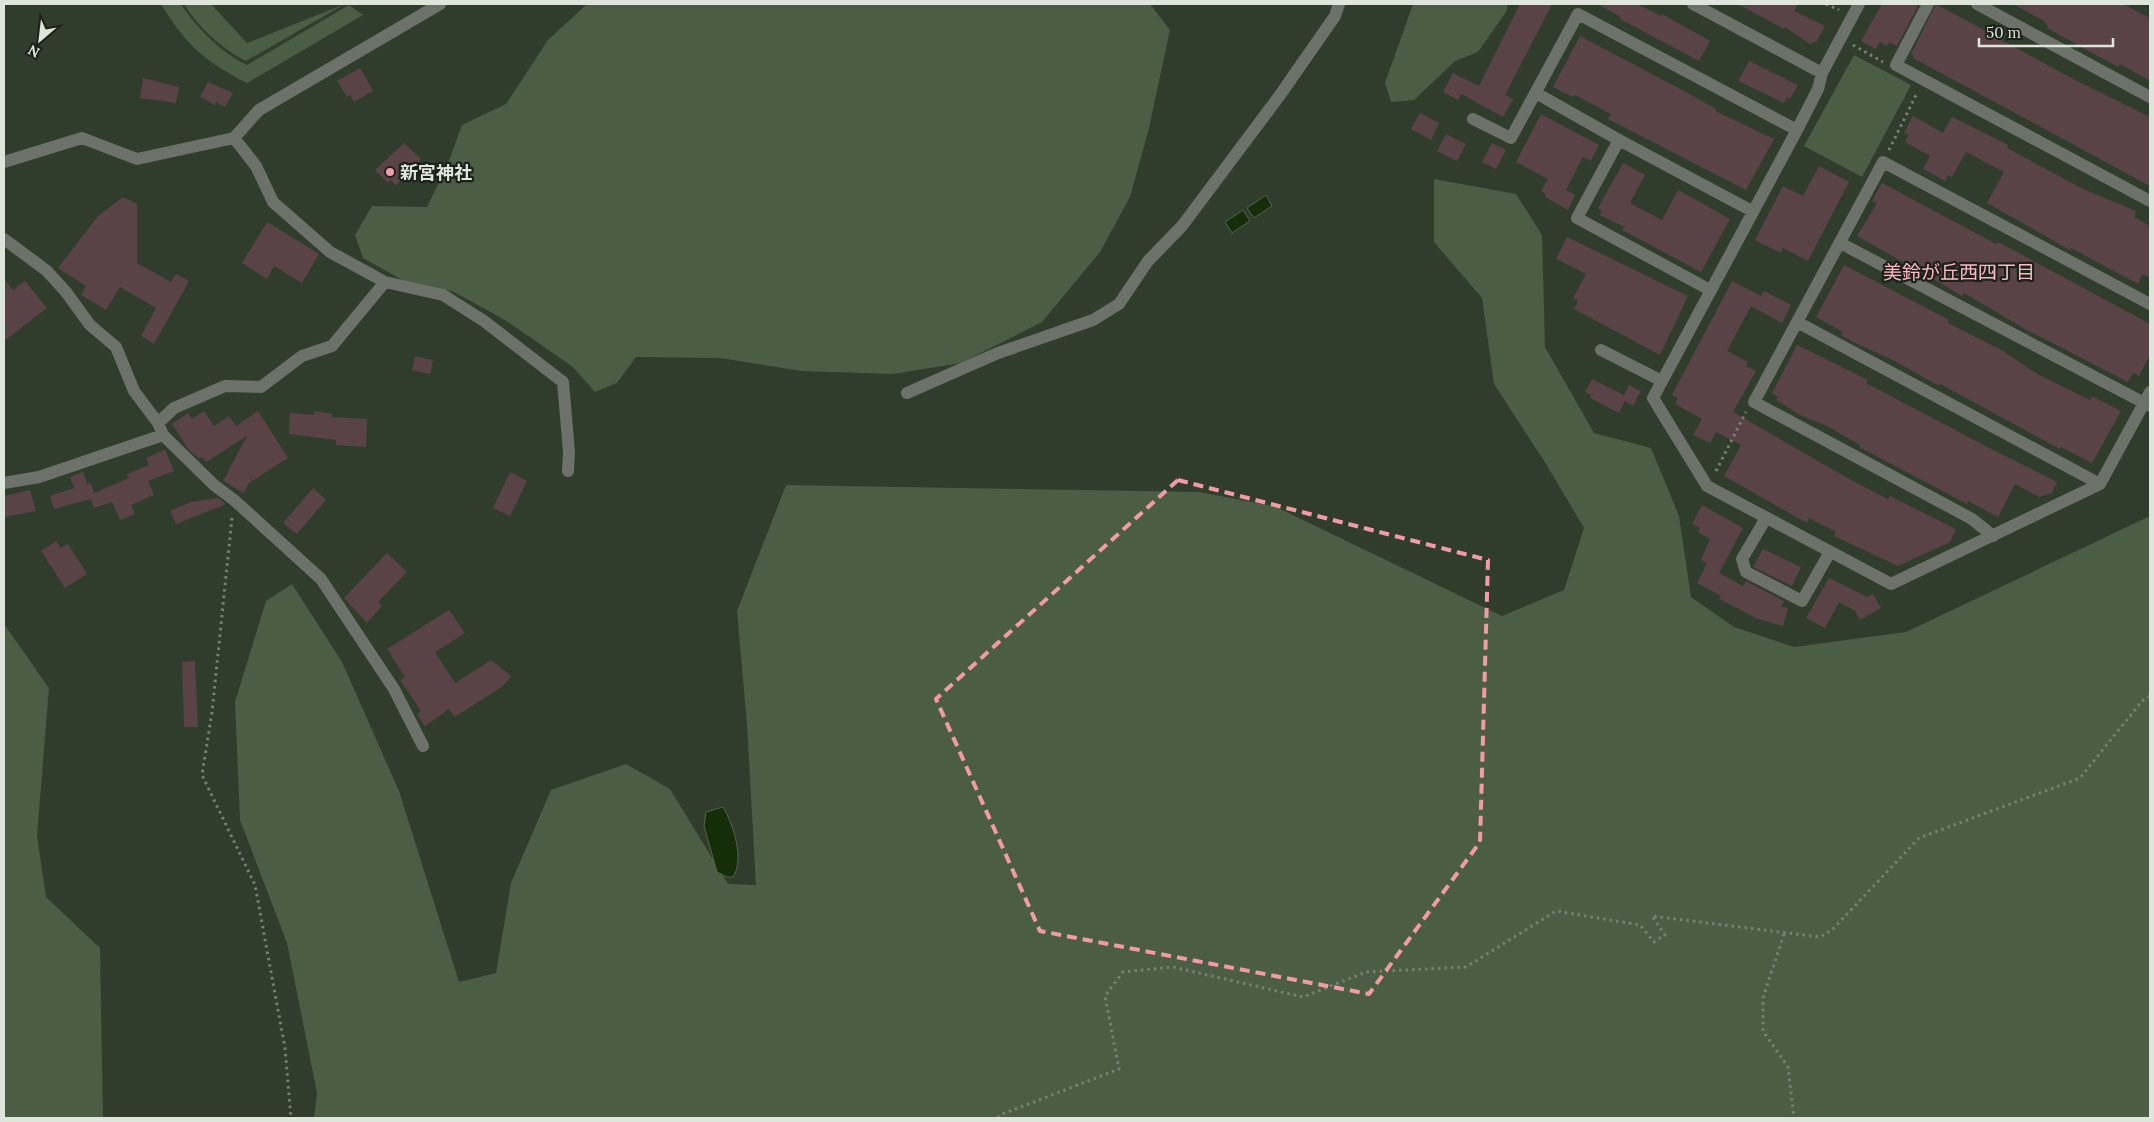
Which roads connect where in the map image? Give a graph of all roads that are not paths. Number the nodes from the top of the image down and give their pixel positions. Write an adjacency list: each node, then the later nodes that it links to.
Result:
1 (440, 4): 12 (street)
2 (1339, 4): 25 (street)
3 (1693, 4): 7 (street)
4 (1859, 4): 7 (street)
5 (1928, 4): 15 (street)
6 (1977, 4): 9 (street)
7 (1822, 73): 11 (street)
8 (1536, 93): 10 (street); 11 (street); 13 (street)
9 (2150, 97)
10 (1473, 119)
11 (1797, 130): 16 (street)
12 (234, 138): 14 (street); 19 (street)
13 (1619, 140): 16 (street); 20 (street)
14 (4, 162)
15 (2150, 201)
16 (1752, 211): 20 (street)
17 (4, 239): 27 (street)
18 (1840, 243): 21 (street); 22 (street); 26 (street)
19 (386, 282): 27 (street); 28 (street)
20 (1710, 290): 24 (street)
21 (2150, 304)
22 (1797, 322): 30 (street); 32 (street)
23 (1601, 350): 24 (street)
24 (1662, 381): 31 (street)
25 (907, 393)
26 (2148, 400): 30 (street)
27 (160, 429): 29 (street); 34 (street)
28 (568, 471)
29 (4, 483)
30 (2100, 484): 32 (street)
31 (1766, 518): 33 (street); 33 (street)
32 (1993, 536): 33 (street)
33 (1830, 552)
34 (423, 746)

